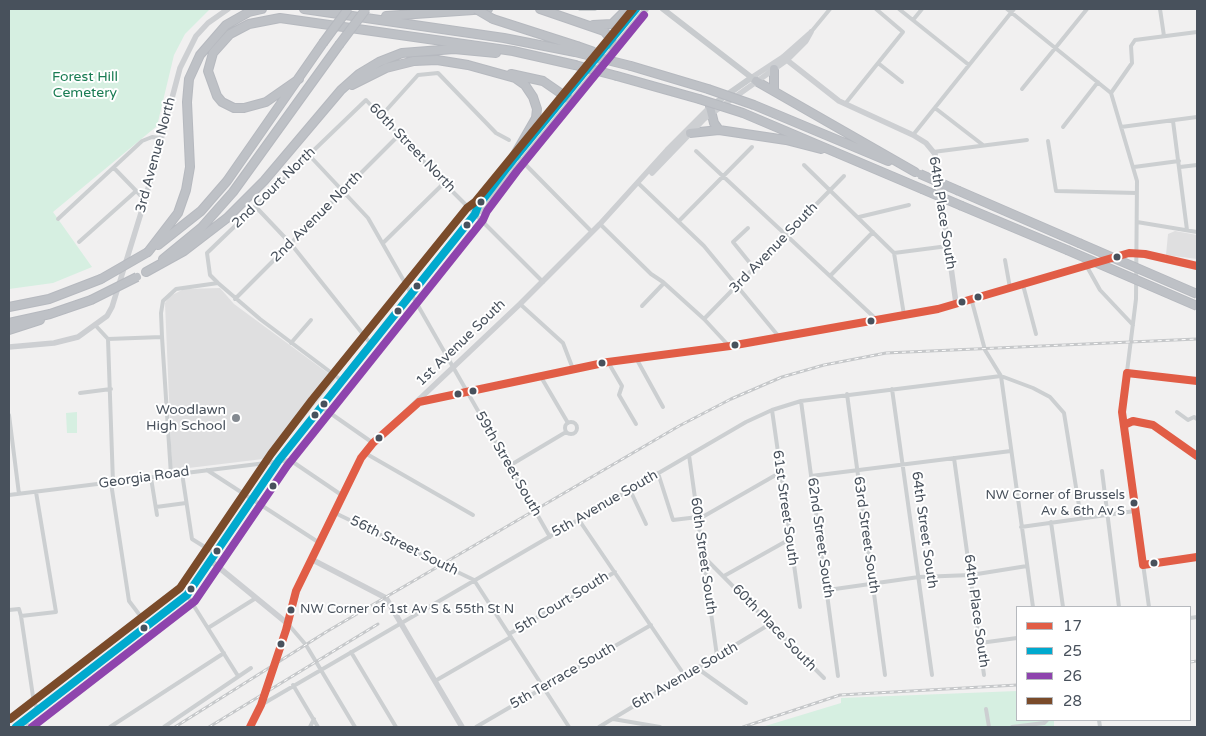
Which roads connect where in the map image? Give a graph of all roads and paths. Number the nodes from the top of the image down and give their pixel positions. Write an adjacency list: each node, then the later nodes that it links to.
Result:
1 (228, 9): 59 (street, 3rd Avenue North)
2 (262, 9): 106 (highway)
3 (304, 9): 21 (highway)
4 (348, 9): 37 (highway, bridge)
5 (476, 9): 29 (highway, bridge)
6 (488, 9): 21 (highway)
7 (540, 9): 23 (highway)
8 (580, 9): 9 (street)
9 (595, 9)
10 (627, 9): 23 (highway)
11 (636, 9): 27 (main road)
12 (646, 9): 30 (main road)
13 (662, 9): 38 (main road)
14 (830, 9): 24 (street, 1st Avenue South)
15 (876, 9): 33 (street)
16 (899, 9): 22 (street)
17 (922, 9): 22 (street)
18 (1087, 9): 28 (street)
19 (1160, 9): 26 (street)
20 (1011, 10): 28 (street); 34 (street)
21 (366, 13): 29 (highway); 113 (highway, bridge)
22 (913, 20): 34 (street)
23 (590, 25): 27 (highway)
24 (811, 32): 31 (street, 1st Avenue South)
25 (1197, 32): 26 (street)
26 (1164, 36): 43 (street)
27 (611, 39): 30 (highway); 44 (main road)
28 (1056, 48): 40 (street); 41 (street)
29 (576, 49): 78 (highway, bridge)
30 (614, 49): 44 (main road)
31 (785, 58): 35 (street, 1st Avenue South); 38 (street, 1st Avenue South); 47 (street, 64th Place South)
32 (558, 62): 37 (highway); 46 (highway); 69 (highway, bridge)
33 (878, 63): 39 (street); 47 (street)
34 (969, 65): 48 (street)
35 (774, 69): 38 (street, 1st Avenue South); 42 (highway)
36 (499, 73): 44 (highway); 46 (highway); 72 (highway)
37 (299, 79): 106 (highway)
38 (753, 79): 42 (highway); 49 (main road, 1st Avenue South)
39 (902, 82)
40 (1098, 82): 43 (street); 53 (street)
41 (1022, 89)
42 (774, 91): 78 (highway)
43 (1111, 93): 54 (street)
44 (568, 99): 68 (main road); 70 (main road)
45 (366, 100): 50 (street, 60th Street North); 67 (street, 2nd Court North)
46 (329, 104): 113 (highway)
47 (845, 104): 58 (street, 64th Place South)
48 (935, 108): 58 (street); 63 (street)
49 (711, 110): 55 (highway); 56 (street, 1st Avenue South); 82 (street, 1st Avenue South)
50 (381, 116): 57 (street, 60th Street North); 60 (street)
51 (1197, 117): 52 (street)
52 (1174, 121): 54 (street); 71 (street)
53 (1063, 127)
54 (1121, 127): 75 (street)
55 (719, 130): 56 (highway); 69 (highway)
56 (690, 133): 82 (street, 1st Avenue South)
57 (399, 135): 81 (street, 60th Street North); 84 (street, 2nd Avenue North)
58 (913, 135): 66 (street, 64th Place South)
59 (161, 138): 77 (street); 87 (street, 3rd Avenue North)
60 (509, 140)
61 (1027, 140): 63 (street)
62 (1048, 141): 86 (street)
63 (983, 145): 66 (street)
64 (752, 147): 79 (street)
65 (696, 151): 79 (street)
66 (933, 152): 105 (street, 64th Place South)
67 (309, 155): 84 (street, 59th Street South); 89 (street, 2nd Court North)
68 (517, 156): 70 (street); 72 (main road)
69 (857, 160): 128 (highway, bridge)
70 (523, 161): 90 (main road); 98 (street)
71 (1179, 161): 75 (street); 76 (street)
72 (509, 165): 90 (main road)
73 (804, 165): 83 (street)
74 (1197, 165): 76 (street)
75 (1134, 167): 86 (street)
76 (1180, 167): 97 (street)
77 (114, 168): 85 (street); 92 (street)
78 (917, 173): 122 (highway, bridge)
79 (723, 176): 93 (street); 101 (street)
80 (844, 176): 83 (street, 3rd Avenue South)
81 (444, 183): 90 (street, 60th Street North); 103 (street)
82 (638, 183): 93 (street); 95 (street, 1st Avenue South)
83 (831, 190): 91 (street); 101 (street, 3rd Avenue South)
84 (343, 191): 103 (street, 59th Street South); 104 (street, 2nd Avenue North)
85 (135, 192): 87 (street); 102 (street)
86 (1137, 193): 94 (street)
87 (144, 200): 137 (street, 3rd Avenue North)
88 (910, 205): 91 (street)
89 (255, 206): 104 (street); 116 (street, 2nd Court North)
90 (476, 214): 115 (street, 60th Street North); 121 (main road)
91 (859, 217): 99 (street)
92 (58, 219)
93 (679, 221): 119 (street)
94 (1136, 222): 97 (street); 108 (street)
95 (600, 224): 98 (street, 1st Avenue South); 117 (street)
96 (748, 228): 112 (street)
97 (1187, 230): 100 (street)
98 (592, 231): 115 (street, 1st Avenue South)
99 (873, 232): 107 (street); 114 (street)
100 (1197, 232)
101 (786, 235): 112 (street, 3rd Avenue South); 114 (street)
102 (79, 242)
103 (383, 243): 121 (street, 59th Street South)
104 (291, 244): 124 (street, 2nd Avenue North); 144 (street)
105 (948, 246): 107 (street); 125 (street, 64th Place South)
106 (148, 252): 129 (highway, bridge)
107 (894, 253): 131 (street)
108 (1136, 253): 110 (street); 111 (street); 136 (street)
109 (1005, 260): 120 (street)
110 (1086, 265): 118 (street); 136 (street)
111 (1197, 266)
112 (754, 268): 119 (street, 3rd Avenue South)
113 (146, 272): 130 (highway, bridge)
114 (830, 276): 133 (street)
115 (543, 282): 126 (street, 1st Avenue South)
116 (218, 283): 124 (street); 140 (street)
117 (664, 283): 127 (street); 132 (street)
118 (1023, 285): 120 (street); 139 (street)
119 (737, 286): 132 (street, 3rd Avenue South); 141 (street)
120 (1010, 288): 123 (street)
121 (412, 294): 144 (main road); 149 (street, 59th Street South)
122 (1197, 294)
123 (971, 298): 125 (street); 152 (street)
124 (235, 299): 143 (street)
125 (956, 303): 131 (street)
126 (520, 304): 149 (street, 1st Avenue South); 150 (street)
127 (642, 306)
128 (1197, 306)
129 (9, 307)
130 (50, 314): 135 (highway); 138 (highway)
131 (904, 315): 133 (street)
132 (704, 319): 145 (street)
133 (876, 319): 141 (street)
134 (310, 320): 143 (street)
135 (9, 323)
136 (1133, 325): 151 (street)
137 (96, 326): 142 (street); 146 (street)
138 (9, 330)
139 (1036, 334)
140 (162, 337): 142 (street); 188 (street)
141 (780, 338): 145 (street)
142 (108, 339): 156 (street)
143 (291, 343): 154 (street)
144 (370, 343): 154 (main road)
145 (730, 346): 147 (street)
146 (9, 347)
147 (636, 358): 148 (street); 164 (street)
148 (608, 362): 150 (street); 170 (street)
149 (453, 368): 159 (street, 59th Street South); 162 (street, 1st Avenue South)
150 (573, 369): 153 (street)
151 (1127, 373): 155 (street); 171 (street)
152 (1001, 376): 157 (street, 5th Avenue South); 174 (street); 206 (street)
153 (541, 377): 159 (street); 169 (street)
154 (341, 380): 163 (main road)
155 (1197, 381)
156 (111, 389): 158 (street); 191 (street)
157 (892, 389): 160 (street, 5th Avenue South); 180 (street, 64th Street South)
158 (80, 392)
159 (466, 392): 162 (street); 181 (street, 59th Street South)
160 (847, 394): 161 (street, 5th Avenue South); 183 (street, 63rd Street South)
161 (801, 401): 165 (street, 5th Avenue South); 189 (street, 62nd Street South)
162 (419, 402): 173 (street, 1st Avenue South)
163 (320, 406): 173 (street); 179 (main road)
164 (663, 408)
165 (772, 410): 176 (street, 5th Avenue South); 185 (street, 61st Street South)
166 (1178, 412): 168 (street)
167 (9, 415): 194 (street)
168 (1197, 419)
169 (568, 423): 172 (street); 172 (street)
170 (636, 424)
171 (1124, 425): 177 (street); 200 (street)
172 (566, 432): 181 (street)
173 (373, 444): 175 (street, 1st Avenue South)
174 (1011, 451): 178 (street); 210 (street)
175 (365, 453): 196 (street, 1st Avenue South); 204 (street)
176 (689, 455): 187 (street, 5th Avenue South); 205 (street, 60th Street South)
177 (1197, 455)
178 (954, 458): 180 (street); 223 (street, 64th Place South)
179 (279, 460): 182 (street, Georgia Road); 196 (street, 56th Street South); 197 (main road)
180 (902, 465): 183 (street); 224 (street, 64th Street South)
181 (509, 466): 211 (street, 59th Street South)
182 (207, 470): 186 (street, Georgia Road); 197 (street)
183 (857, 470): 189 (street); 226 (street, 63rd Street South)
184 (1102, 471): 202 (street)
185 (781, 472): 205 (street); 212 (street, 61st Street South)
186 (182, 473): 188 (street, Georgia Road); 198 (street)
187 (658, 473): 192 (street, 5th Avenue South); 205 (street)
188 (171, 475): 190 (street, Georgia Road)
189 (811, 476): 227 (street, 62nd Street South)
190 (152, 478): 191 (street, Georgia Road); 199 (street)
191 (112, 483): 193 (street, Georgia Road); 241 (street)
192 (630, 490): 207 (street, 5th Avenue South); 209 (street)
193 (36, 492): 194 (street, Georgia Road); 236 (street)
194 (19, 494): 195 (street, Georgia Road)
195 (9, 496)
196 (342, 496): 201 (street, 1st Avenue South)
197 (252, 500): 213 (street); 214 (main road)
198 (186, 503): 199 (street); 214 (street)
199 (156, 507): 203 (street)
200 (1135, 511): 202 (street); 219 (street)
201 (333, 512): 213 (street, 1st Avenue South); 225 (street, 56th Street South)
202 (1108, 514): 206 (street); 232 (street)
203 (157, 515)
204 (473, 515)
205 (698, 518): 215 (street, 60th Street South)
206 (1081, 518): 208 (street)
207 (579, 520): 211 (street, 5th Avenue South); 221 (street)
208 (1051, 522): 210 (street); 231 (street)
209 (646, 524)
210 (1021, 527): 220 (street)
211 (550, 537): 225 (street, 5th Avenue South)
212 (790, 539): 222 (street); 234 (street, 61st Street South)
213 (318, 542): 217 (street, 1st Avenue South)
214 (216, 554): 218 (main road)
215 (703, 556): 222 (street, 60th Place South); 248 (street, 60th Street South)
216 (1197, 558): 219 (street)
217 (310, 559): 237 (street); 238 (street, 1st Avenue South)
218 (211, 561): 228 (main road); 229 (street)
219 (1143, 565): 233 (street)
220 (1027, 566): 223 (street); 230 (street)
221 (615, 572): 240 (street); 243 (street, 5th Court South)
222 (724, 576): 239 (street, 60th Place South)
223 (971, 576): 224 (street); 245 (street, 64th Place South)
224 (918, 577): 226 (street); 252 (street, 64th Street South)
225 (474, 580): 237 (street, 5th Avenue South); 243 (street)
226 (873, 584): 227 (street); 253 (street, 63rd Street South)
227 (828, 590): 257 (street, 62nd Street South)
228 (187, 594): 241 (main road); 242 (street)
229 (256, 598): 238 (street); 242 (street)
230 (1033, 606)
231 (1063, 606)
232 (1120, 606)
233 (1149, 606)
234 (800, 607)
235 (9, 610): 236 (street)
236 (21, 616): 265 (street)
237 (401, 623): 246 (street, 5th Avenue South); 259 (street)
238 (288, 624): 251 (street); 263 (street, 1st Avenue South)
239 (770, 624): 248 (street, 6th Avenue South); 258 (street, 60th Place South)
240 (651, 625): 256 (street); 261 (street, 5th Terrace South)
241 (148, 626): 265 (main road)
242 (208, 628): 247 (street)
243 (510, 635): 259 (street, 5th Court South); 261 (street)
244 (1016, 638): 245 (street)
245 (980, 643): 254 (street, 64th Place South)
246 (351, 652): 251 (street, 5th Avenue South); 278 (street)
247 (224, 653): 255 (street); 272 (street)
248 (717, 656): 250 (street, 6th Avenue South)
249 (251, 668): 255 (street)
250 (698, 668): 256 (street, 6th Avenue South); 262 (street)
251 (321, 670): 260 (street, 5th Avenue South); 277 (street)
252 (932, 674)
253 (885, 675)
254 (984, 675)
255 (238, 676): 273 (street)
256 (685, 676): 267 (street, 6th Avenue South)
257 (838, 676)
258 (824, 678)
259 (435, 681): 279 (street)
260 (293, 685): 263 (street, 5th Avenue South); 266 (street)
261 (544, 687): 280 (street, 5th Terrace South); 281 (street)
262 (746, 703)
263 (261, 705): 274 (street)
264 (986, 709): 284 (street)
265 (39, 710): 268 (main road)
266 (314, 719): 275 (street); 276 (street)
267 (613, 719): 282 (street, 6th Avenue South); 283 (street)
268 (25, 721): 270 (main road); 271 (street)
269 (1047, 721): 285 (street)
270 (16, 727)
271 (29, 727)
272 (110, 727)
273 (164, 727)
274 (250, 727)
275 (310, 727)
276 (318, 727)
277 (355, 727)
278 (396, 727)
279 (462, 727)
280 (476, 727)
281 (569, 727)
282 (599, 727)
283 (660, 727)
284 (989, 727)
285 (1012, 727)

